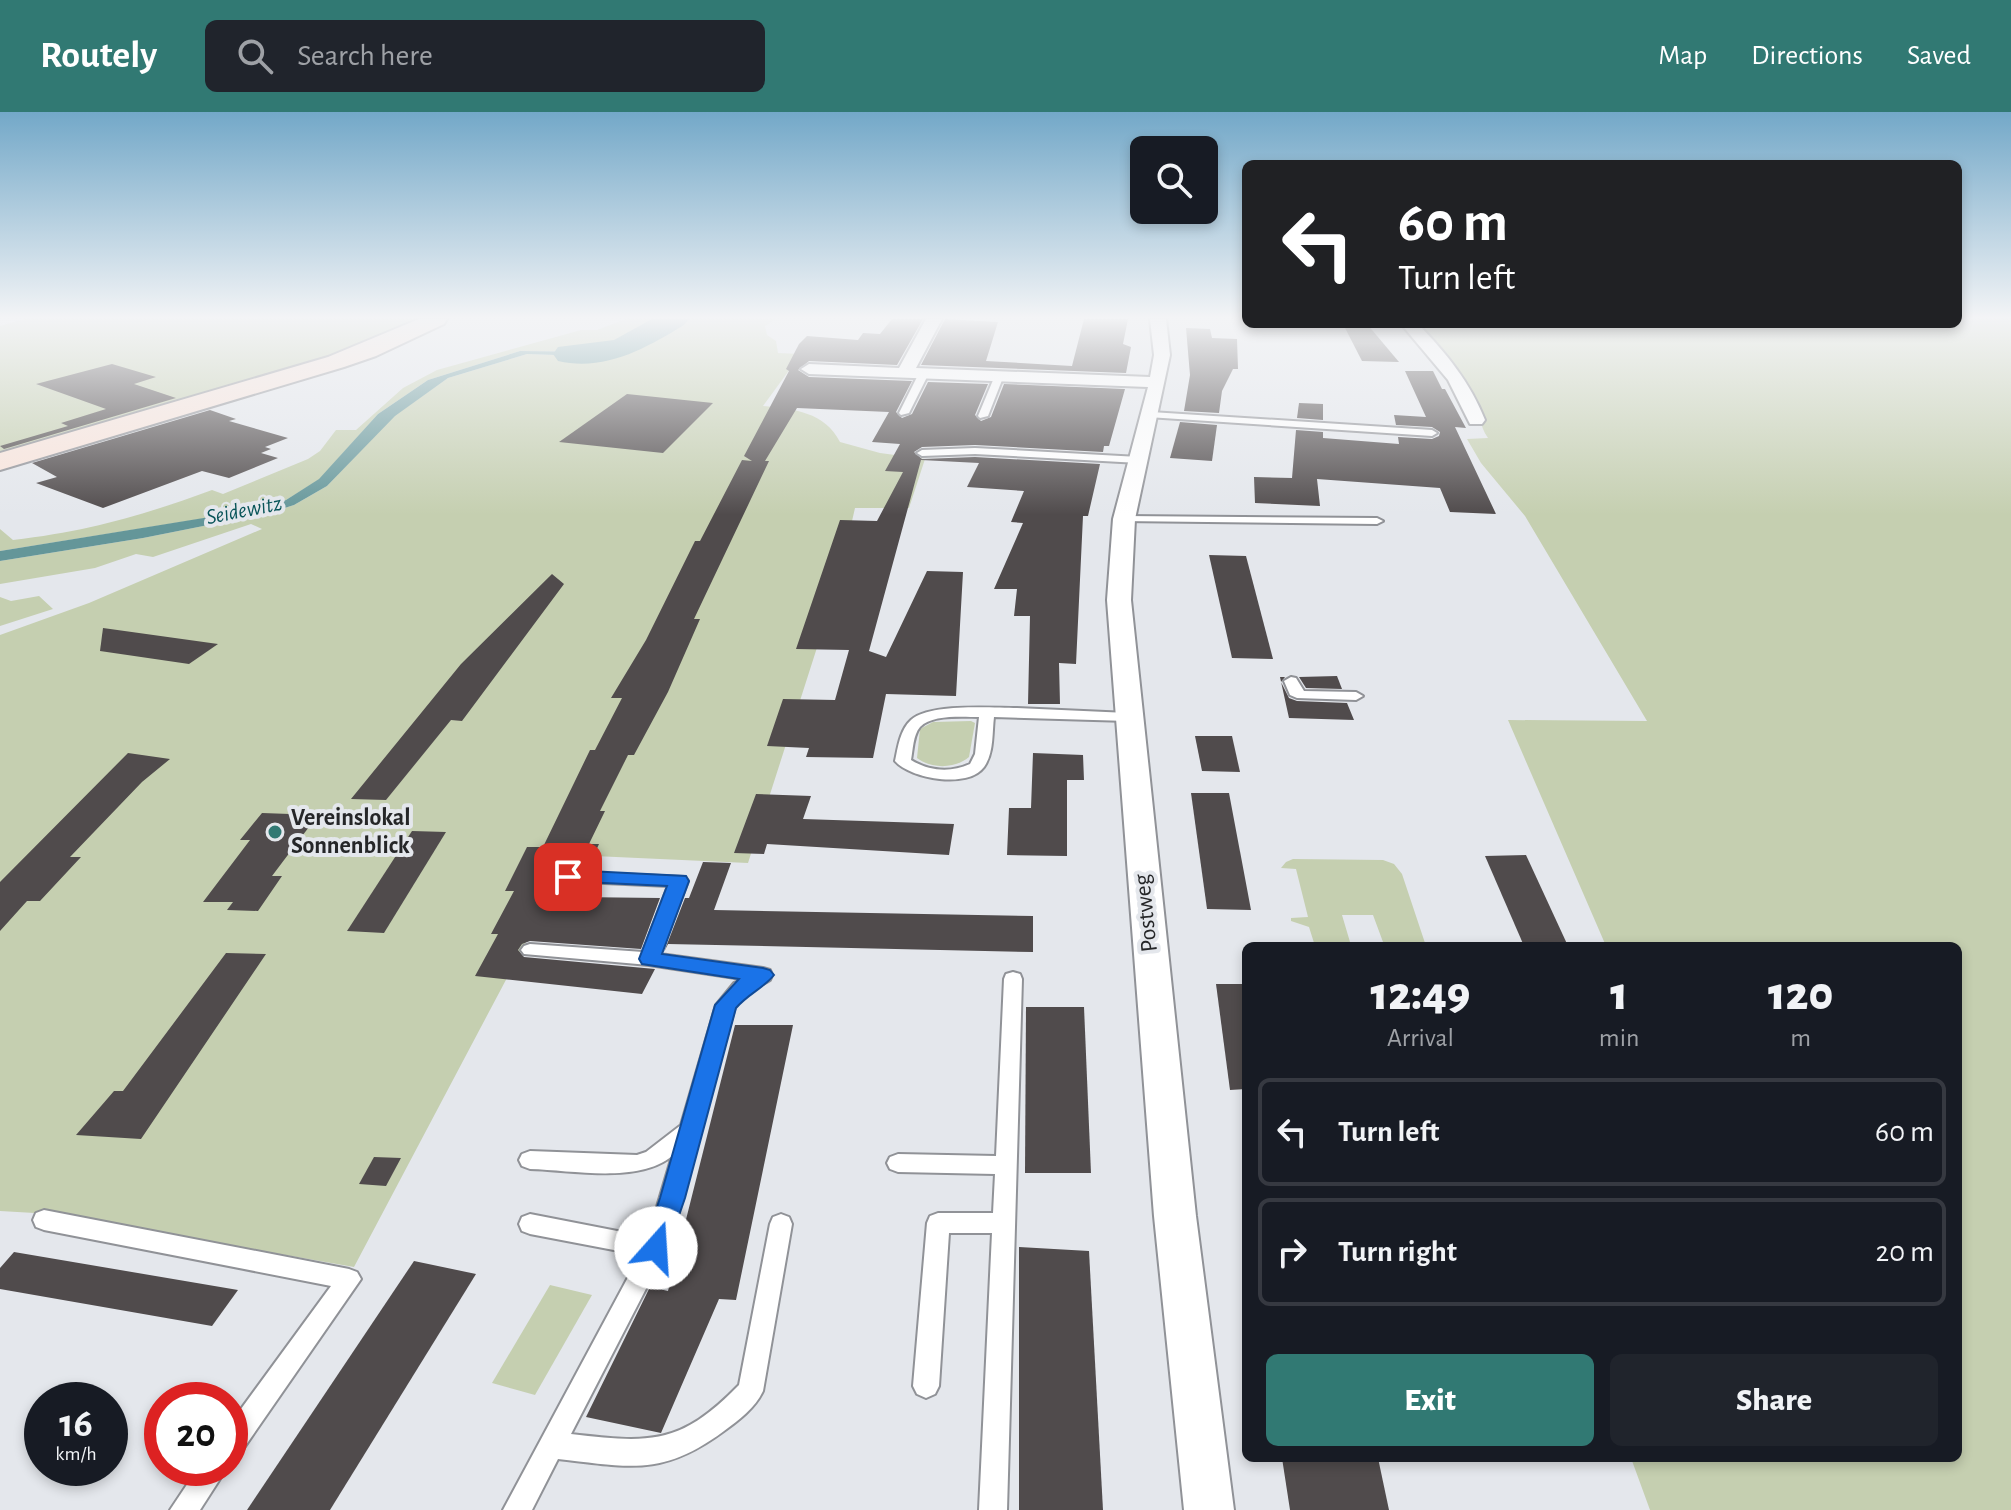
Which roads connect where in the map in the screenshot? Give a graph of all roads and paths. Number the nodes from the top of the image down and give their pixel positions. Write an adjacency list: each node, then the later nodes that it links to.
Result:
1 (261, 384): 13 (main road)
2 (918, 384): 6 (lane)
3 (995, 384): 8 (lane)
4 (1158, 384): 7 (street, Postweg)
5 (1461, 384): 9 (street)
6 (904, 413)
7 (1151, 415): 10 (lane); 12 (street, Postweg)
8 (983, 416)
9 (1476, 420)
10 (1432, 433)
11 (922, 453): 12 (lane)
12 (1139, 460): 14 (street, Postweg)
13 (0, 462)
14 (1124, 519): 15 (lane); 19 (street, Postweg)
15 (1377, 521)
16 (1291, 681): 17 (lane)
17 (1356, 696)
18 (987, 714): 18 (lane); 19 (lane)
19 (1128, 717): 40 (street, Postweg)
20 (568, 877): 22 (lane)
21 (530, 950): 22 (lane)
22 (649, 959): 24 (lane)
23 (1013, 979): 27 (lane)
24 (691, 1129): 25 (lane); 32 (lane)
25 (530, 1160)
26 (898, 1163): 27 (lane)
27 (1006, 1165): 29 (lane)
28 (44, 1220): 34 (lane)
29 (1004, 1223): 33 (lane); 39 (lane)
30 (530, 1224): 32 (lane)
31 (781, 1224): 35 (lane)
32 (656, 1248): 35 (lane)
33 (926, 1386)
34 (248, 1421)
35 (551, 1445): 38 (lane)
36 (201, 1486): 37 (lane)
37 (184, 1510)
38 (517, 1510)
39 (993, 1510)
40 (1209, 1510)

